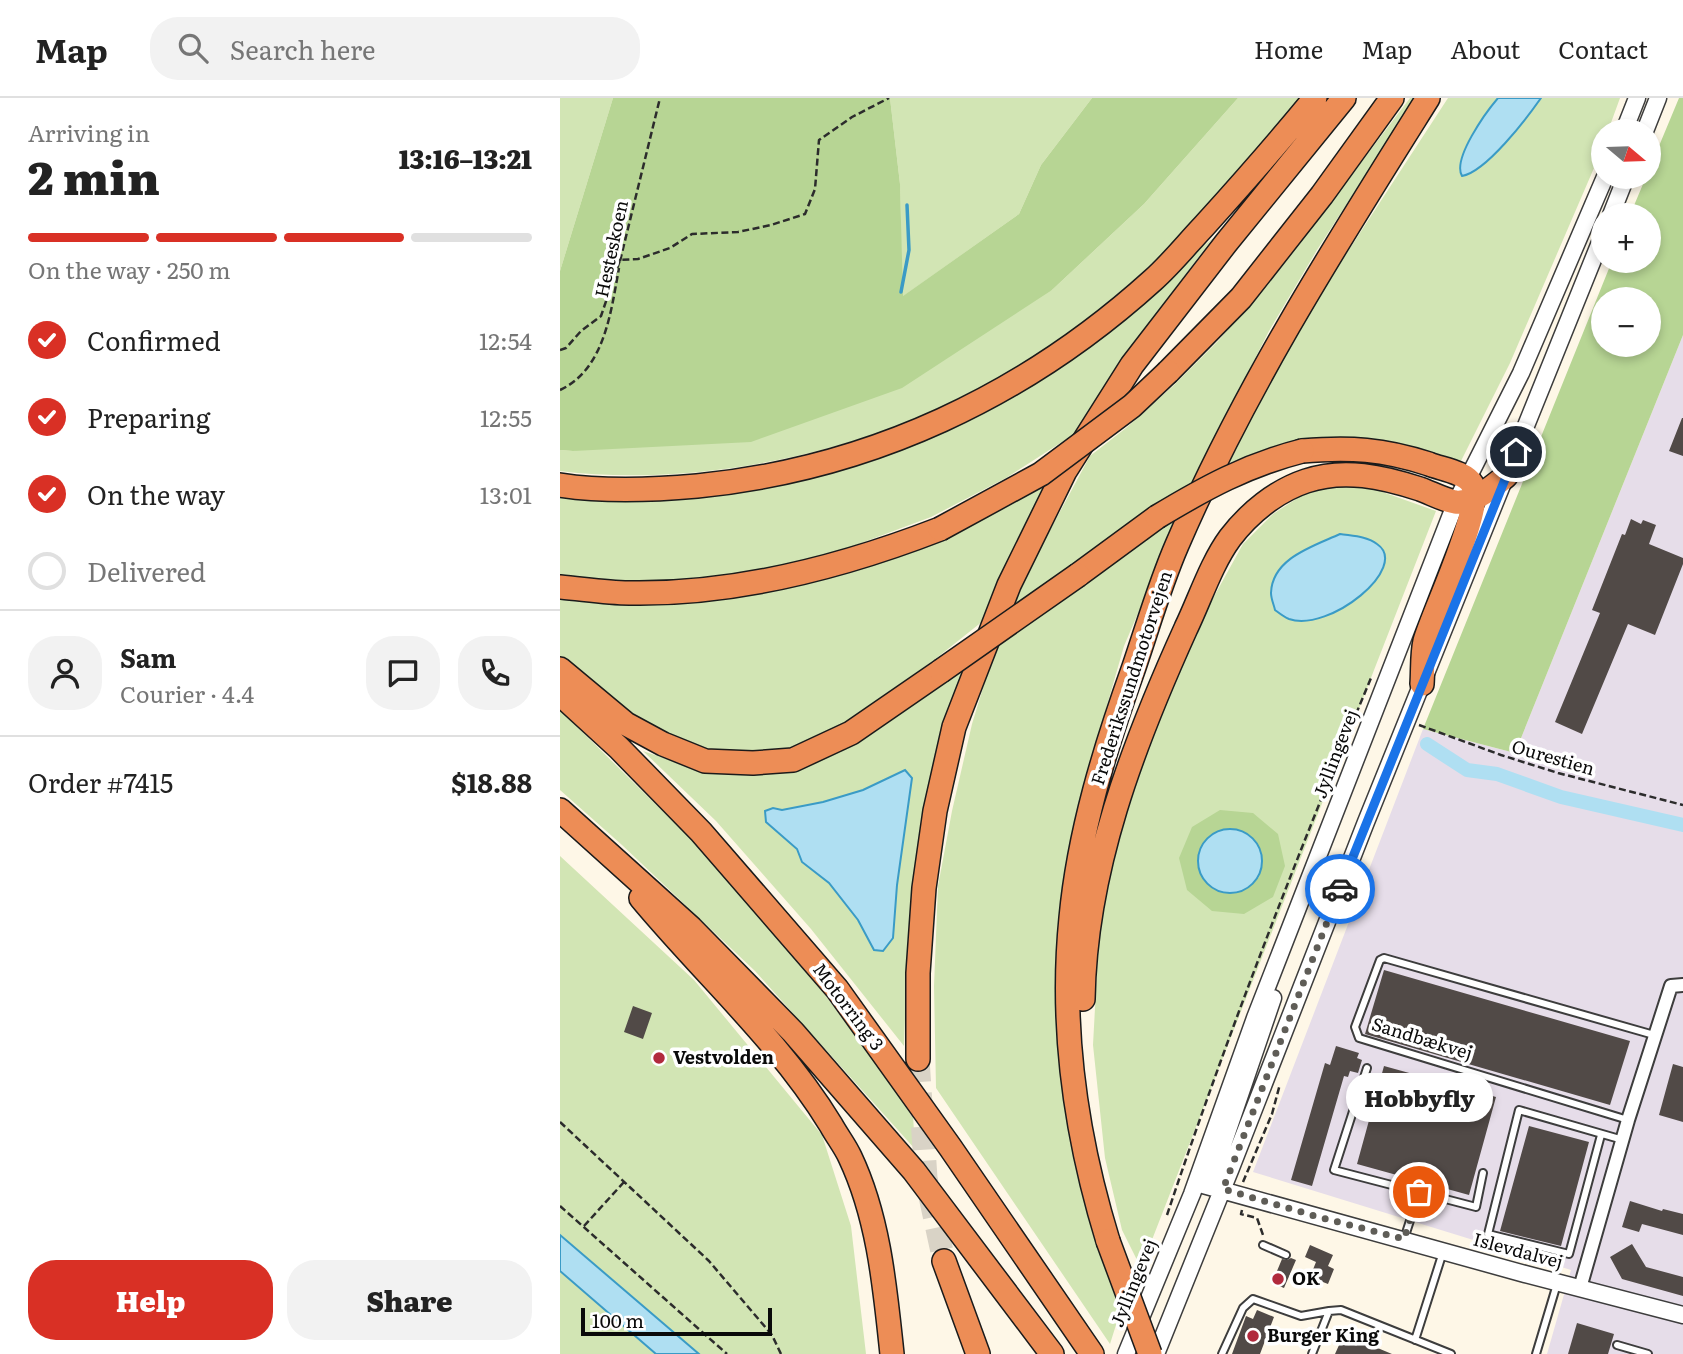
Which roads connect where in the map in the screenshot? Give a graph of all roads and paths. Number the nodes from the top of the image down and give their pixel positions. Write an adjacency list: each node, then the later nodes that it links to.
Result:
1 (660, 98): 12 (path, Hesteskoen)
2 (890, 98): 12 (path)
3 (1315, 98): 17 (highway)
4 (1345, 98): 30 (highway)
5 (1392, 98): 19 (highway, bridge)
6 (1428, 98): 39 (highway, Frederikssundmotorvejen)
7 (1637, 98): 9 (street)
8 (1658, 98): 10 (street)
9 (1628, 119)
10 (1650, 119)
11 (1600, 189): 18 (street, Jyllingevej)
12 (620, 260): 14 (path); 15 (path, Hesteskoen)
13 (1591, 265): 16 (street)
14 (560, 350)
15 (560, 390)
16 (1506, 476): 18 (highway); 21 (street)
17 (560, 485)
18 (1466, 493): 20 (highway, bridge); 21 (highway); 27 (street, Jyllingevej); 39 (highway)
19 (560, 587)
20 (560, 669)
21 (1422, 684): 40 (street)
22 (560, 694): 56 (highway, Motorring 3)
23 (1419, 725): 24 (path, Ourestien)
24 (1683, 805)
25 (560, 810): 26 (highway)
26 (582, 828): 59 (highway); 61 (highway)
27 (1284, 943): 38 (street, Jyllingevej); 40 (street)
28 (1683, 985): 29 (street)
29 (1654, 1035): 32 (street); 32 (lane, Sandbækvej)
30 (918, 1059)
31 (1367, 1068): 41 (lane)
32 (1628, 1120): 35 (street)
33 (560, 1122): 37 (path)
34 (1601, 1135): 34 (lane); 35 (lane)
35 (1623, 1140): 51 (street)
36 (1483, 1173): 41 (lane)
37 (624, 1182): 44 (path); 58 (path)
38 (1196, 1183): 40 (street, Islevdalvej); 62 (street, Jyllingevej)
39 (1091, 1184): 63 (highway, Frederikssundmotorvejen, bridge)
40 (1223, 1189): 42 (street, Islevdalvej); 64 (street)
41 (1419, 1192): 45 (lane)
42 (1247, 1197): 45 (street, Islevdalvej); 46 (path)
43 (560, 1206): 44 (path)
44 (584, 1226): 57 (path)
45 (1404, 1239): 47 (street, Islevdalvej)
46 (1263, 1245): 48 (lane)
47 (1444, 1251): 50 (street, Islevdalvej); 54 (lane)
48 (1286, 1255)
49 (944, 1261): 60 (highway)
50 (1558, 1282): 51 (street, Islevdalvej); 68 (lane)
51 (1580, 1288): 53 (street, Islevdalvej)
52 (1329, 1311): 54 (lane); 65 (lane); 66 (lane)
53 (1683, 1315)
54 (1415, 1340): 67 (lane)
55 (1617, 1345): 69 (lane)
56 (1087, 1346)
57 (727, 1354)
58 (781, 1354)
59 (892, 1354)
60 (978, 1354)
61 (1052, 1354)
62 (1126, 1354)
63 (1150, 1354)
64 (1156, 1354)
65 (1222, 1354)
66 (1312, 1354)
67 (1451, 1354)
68 (1536, 1354)
69 (1648, 1354)

